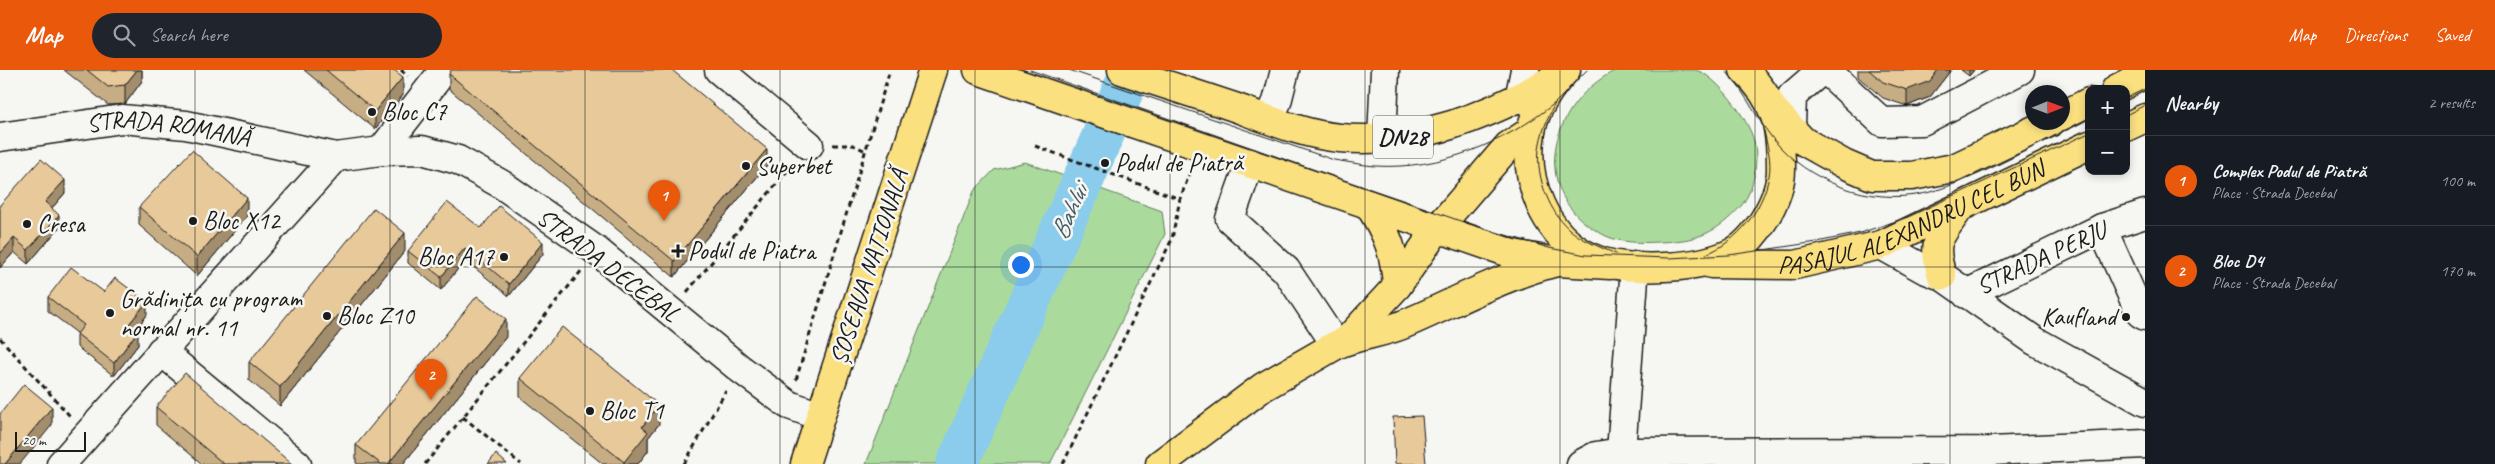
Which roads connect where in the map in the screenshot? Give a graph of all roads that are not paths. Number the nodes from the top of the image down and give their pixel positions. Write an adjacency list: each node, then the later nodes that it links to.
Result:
1 (444, 70): 29 (street)
2 (720, 70): 27 (street)
3 (933, 70): 48 (main road, ȘOSEAUA NAȚIONALĂ)
4 (978, 70): 31 (main road, DN28)
5 (1122, 70): 20 (main road, DN28)
6 (1285, 70): 20 (street)
7 (1385, 70): 26 (street)
8 (1525, 70): 16 (street)
9 (1822, 70): 21 (street)
10 (1826, 70): 11 (street)
11 (2020, 70)
12 (1565, 71): 16 (main road, DN28); 24 (main road, DN28)
13 (1752, 74): 21 (main road, DN28)
14 (2145, 74): 15 (main road)
15 (2124, 85)
16 (1518, 99): 26 (main road, DN28)
17 (2085, 104): 18 (main road)
18 (2070, 112)
19 (2145, 118): 22 (main road)
20 (1269, 119): 26 (main road, DN28)
21 (1783, 119): 23 (main road, PASAJUL ALEXANDRU CEL BUN); 39 (main road, DN28)
22 (2130, 125)
23 (2036, 130)
24 (1531, 131): 36 (main road); 40 (main road, DN28)
25 (0, 137): 30 (street, STRADA ROMANĂ)
26 (1382, 140)
27 (809, 145)
28 (2085, 147): 33 (main road, PASAJUL ALEXANDRU CEL BUN)
29 (381, 151): 30 (street, STRADA DECEBAL); 48 (street, STRADA DECEBAL)
30 (336, 157): 46 (street)
31 (1250, 163): 32 (main road, DN28); 45 (street)
32 (1369, 205): 36 (main road, DN28); 42 (main road)
33 (1961, 206): 37 (main road, PASAJUL ALEXANDRU CEL BUN); 41 (main road)
34 (2145, 214): 35 (street, STRADA PERJU)
35 (2102, 228): 43 (street, STRADA PERJU); 44 (street)
36 (1437, 229): 38 (main road, DN28); 42 (main road)
37 (1881, 245): 39 (main road, PASAJUL ALEXANDRU CEL BUN); 41 (street)
38 (1557, 262): 40 (main road, DN28); 45 (main road)
39 (1695, 264): 40 (main road, DN28)
40 (1622, 266): 50 (street)
41 (1942, 276): 43 (street)
42 (1397, 286): 45 (main road)
43 (1966, 294): 47 (street)
44 (2145, 316)
45 (1342, 342): 54 (main road)
46 (161, 351): 51 (street); 52 (street)
47 (2145, 402)
48 (820, 416): 53 (main road, ȘOSEAUA NAȚIONALĂ)
49 (2145, 444): 50 (street)
50 (1621, 452): 55 (street)
51 (61, 464)
52 (296, 464)
53 (805, 464)
54 (1160, 464)
55 (1581, 464)

